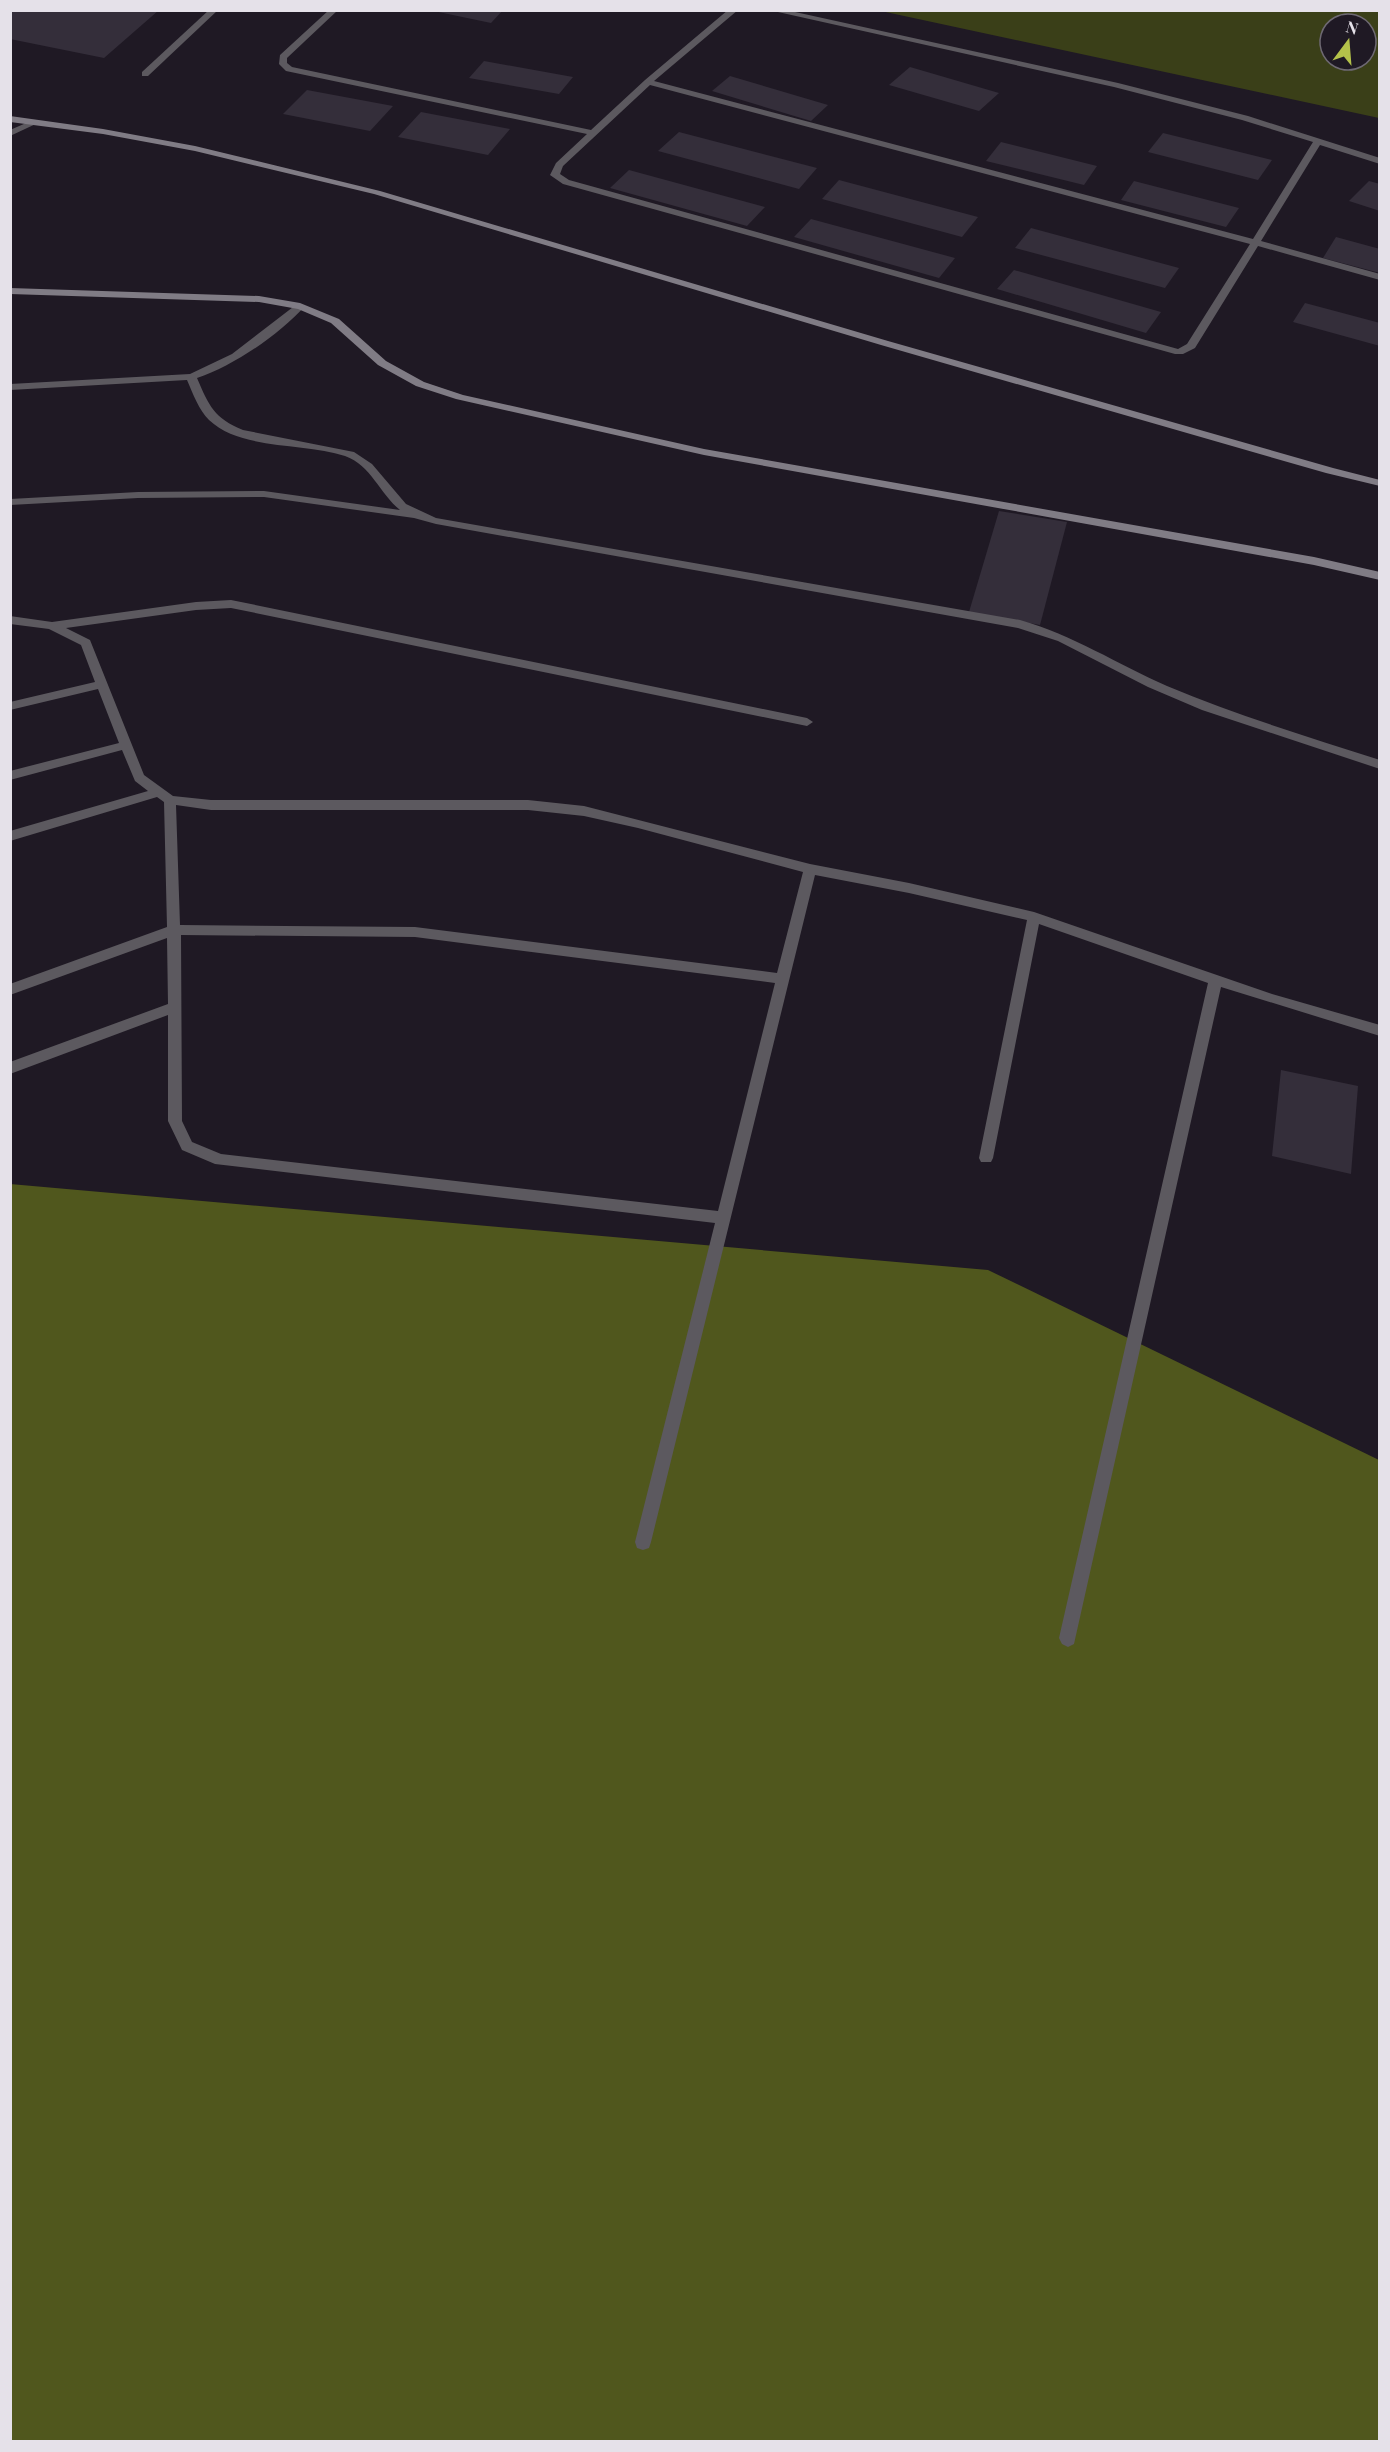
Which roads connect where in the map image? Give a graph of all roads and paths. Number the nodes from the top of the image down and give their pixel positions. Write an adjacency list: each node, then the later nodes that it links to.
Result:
1 (194, 10): 5 (street)
2 (334, 10): 11 (street)
3 (734, 10): 7 (street)
4 (772, 10): 12 (street)
5 (212, 12): 6 (street)
6 (145, 74)
7 (648, 82): 11 (street); 14 (street)
8 (10, 119): 9 (main road)
9 (36, 122): 10 (street); 20 (main road)
10 (10, 133)
11 (592, 133): 14 (street)
12 (1318, 141): 13 (street); 14 (street)
13 (1380, 161)
14 (1255, 242): 15 (street)
15 (1380, 278)
16 (10, 291): 17 (main road)
17 (300, 306): 18 (street); 23 (main road)
18 (191, 377): 19 (street); 22 (street)
19 (10, 387)
20 (1380, 483)
21 (10, 502): 22 (street)
22 (416, 515): 30 (street)
23 (1380, 576)
24 (10, 620): 25 (street)
25 (52, 626): 26 (street); 28 (street)
26 (102, 684): 27 (street); 29 (street)
27 (10, 706)
28 (807, 722)
29 (126, 745): 31 (street); 32 (street)
30 (1380, 765)
31 (10, 776)
32 (164, 796): 33 (street); 34 (street); 36 (street)
33 (10, 836)
34 (810, 869): 35 (street); 37 (street)
35 (1034, 917): 38 (street); 43 (street)
36 (174, 930): 37 (street); 39 (street); 40 (street)
37 (782, 979): 44 (street)
38 (1216, 979): 41 (street); 46 (street)
39 (10, 990)
40 (175, 1007): 42 (street); 44 (street)
41 (1380, 1031)
42 (10, 1068)
43 (986, 1158)
44 (723, 1218): 45 (street)
45 (643, 1542)
46 (1068, 1638)

